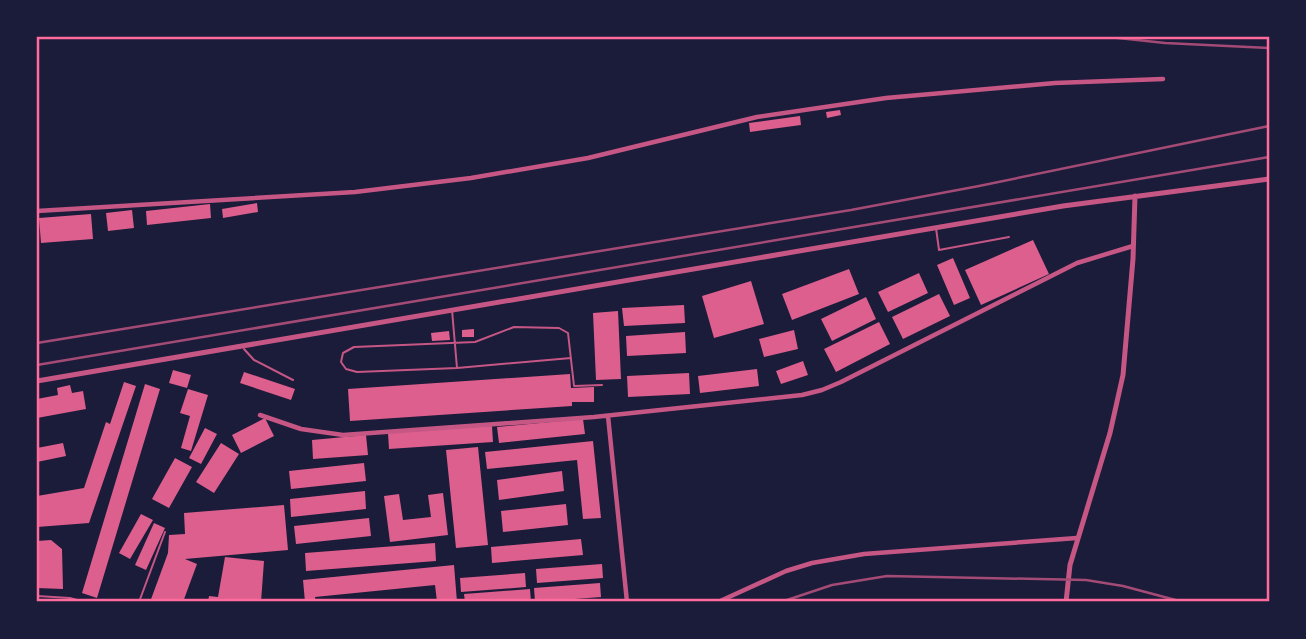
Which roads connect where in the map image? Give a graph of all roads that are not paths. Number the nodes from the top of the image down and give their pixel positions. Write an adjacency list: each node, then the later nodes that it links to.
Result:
1 (1163, 79): 4 (street)
2 (1269, 178): 3 (street)
3 (1135, 195): 5 (street); 7 (street)
4 (37, 211)
5 (936, 227): 6 (lane); 8 (street)
6 (1009, 237)
7 (1133, 246): 17 (street); 19 (street)
8 (452, 309): 9 (lane); 10 (street)
9 (455, 344): 11 (lane); 12 (lane); 12 (lane)
10 (242, 346): 13 (lane); 14 (street)
11 (571, 358): 12 (lane); 15 (lane)
12 (457, 368)
13 (293, 380)
14 (37, 381)
15 (601, 385)
16 (260, 415): 17 (street)
17 (608, 416): 23 (street)
18 (165, 532): 22 (lane)
19 (1077, 538): 24 (street); 25 (street)
20 (37, 596): 21 (lane)
21 (84, 602)
22 (139, 602)
23 (627, 602)
24 (718, 602)
25 (1066, 602)

